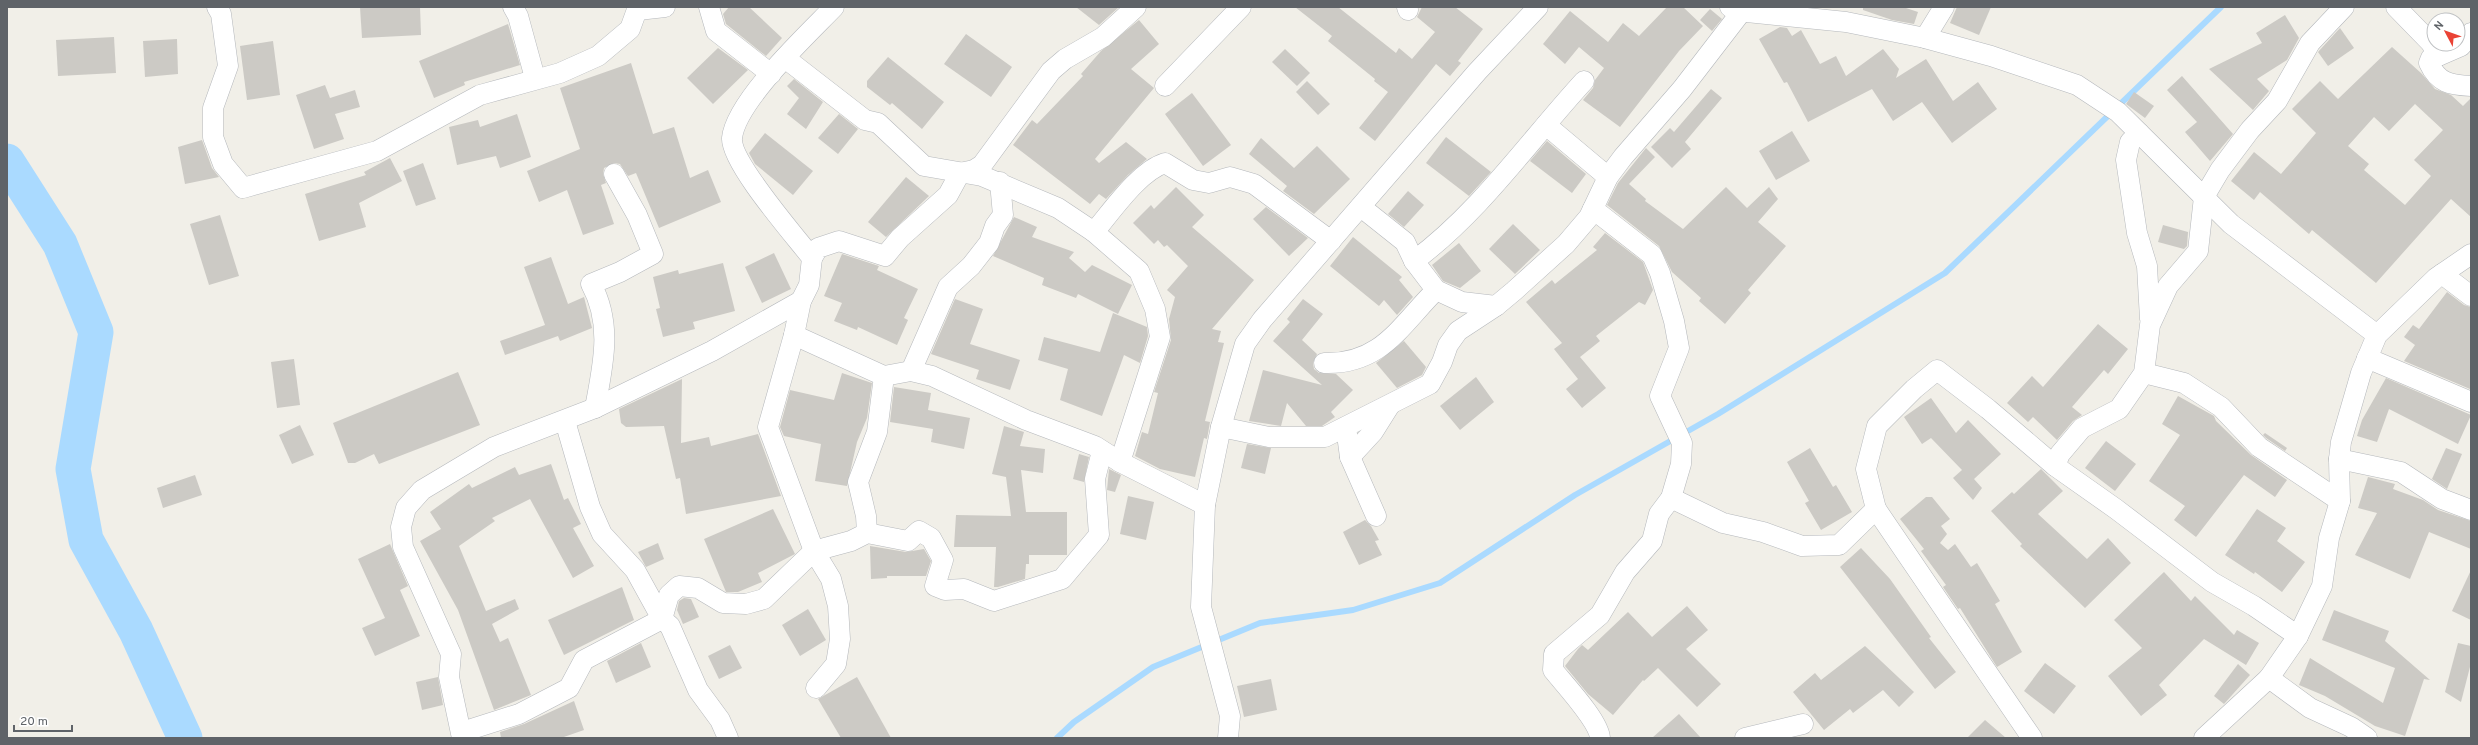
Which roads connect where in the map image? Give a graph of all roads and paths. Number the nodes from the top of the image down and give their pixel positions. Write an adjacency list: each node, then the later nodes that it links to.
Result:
1 (513, 7): 19 (street)
2 (665, 7): 11 (street)
3 (709, 7): 18 (street)
4 (834, 7): 17 (street)
5 (1136, 7): 25 (street)
6 (1241, 7): 21 (street)
7 (1538, 7): 31 (street)
8 (1944, 7): 15 (street)
9 (2344, 7): 30 (street)
10 (2396, 7): 16 (street)
11 (638, 8): 19 (street)
12 (222, 9): 19 (street)
13 (1750, 10): 15 (street); 28 (street)
14 (2471, 33): 16 (street)
15 (1925, 38): 24 (street)
16 (2438, 56): 22 (street)
17 (785, 58): 18 (street); 26 (street)
18 (771, 74): 36 (street)
19 (536, 78)
20 (1584, 81): 23 (street)
21 (1165, 86)
22 (2471, 86)
23 (1546, 125): 28 (street); 37 (street)
24 (2139, 133): 30 (street); 43 (street)
25 (998, 144): 26 (street); 29 (street)
26 (960, 173): 29 (street); 36 (street)
27 (614, 174): 53 (street)
28 (1608, 177): 32 (street)
29 (1001, 183): 33 (street); 48 (street)
30 (2204, 197): 43 (street); 45 (street)
31 (1361, 207): 34 (street); 37 (street)
32 (1593, 209): 42 (street); 62 (street)
33 (1094, 232): 34 (street); 60 (street)
34 (1330, 241): 55 (street)
35 (2471, 254): 38 (street)
36 (812, 258): 41 (street)
37 (1414, 262): 39 (street)
38 (2442, 274): 40 (street); 45 (street)
39 (1436, 290): 42 (street); 47 (street)
40 (2471, 296)
41 (801, 301): 44 (street); 53 (street)
42 (1496, 306): 52 (street)
43 (2150, 325): 49 (street)
44 (794, 335): 50 (street); 69 (street)
45 (2377, 335): 46 (street)
46 (2367, 358): 51 (street); 59 (street)
47 (1324, 363)
48 (911, 371): 50 (street); 57 (street)
49 (2144, 372): 61 (street); 63 (street)
50 (884, 376): 68 (street)
51 (2471, 401)
52 (1390, 405): 56 (street); 58 (street)
53 (594, 408): 54 (street)
54 (565, 421): 70 (street); 75 (street)
55 (1221, 427): 56 (street); 64 (street)
56 (1346, 427): 58 (street)
57 (1102, 451): 60 (street); 68 (street)
58 (1350, 457): 67 (street)
59 (2339, 459): 63 (street); 66 (street)
60 (1120, 462): 64 (street)
61 (2055, 466): 65 (street); 71 (street)
62 (1671, 498): 65 (street); 78 (street)
63 (2340, 501): 71 (street)
64 (1205, 505): 77 (street)
65 (1876, 509): 80 (street)
66 (2471, 510)
67 (1376, 516)
68 (867, 533): 69 (street)
69 (814, 551): 70 (street); 73 (street)
70 (662, 618): 75 (street); 76 (street)
71 (2298, 636): 72 (street)
72 (2269, 678): 81 (street); 82 (street)
73 (816, 688)
74 (1803, 724): 79 (street)
75 (462, 735)
76 (728, 738)
77 (1228, 738)
78 (1600, 738)
79 (1745, 738)
80 (2032, 738)
81 (2204, 738)
82 (2367, 738)

